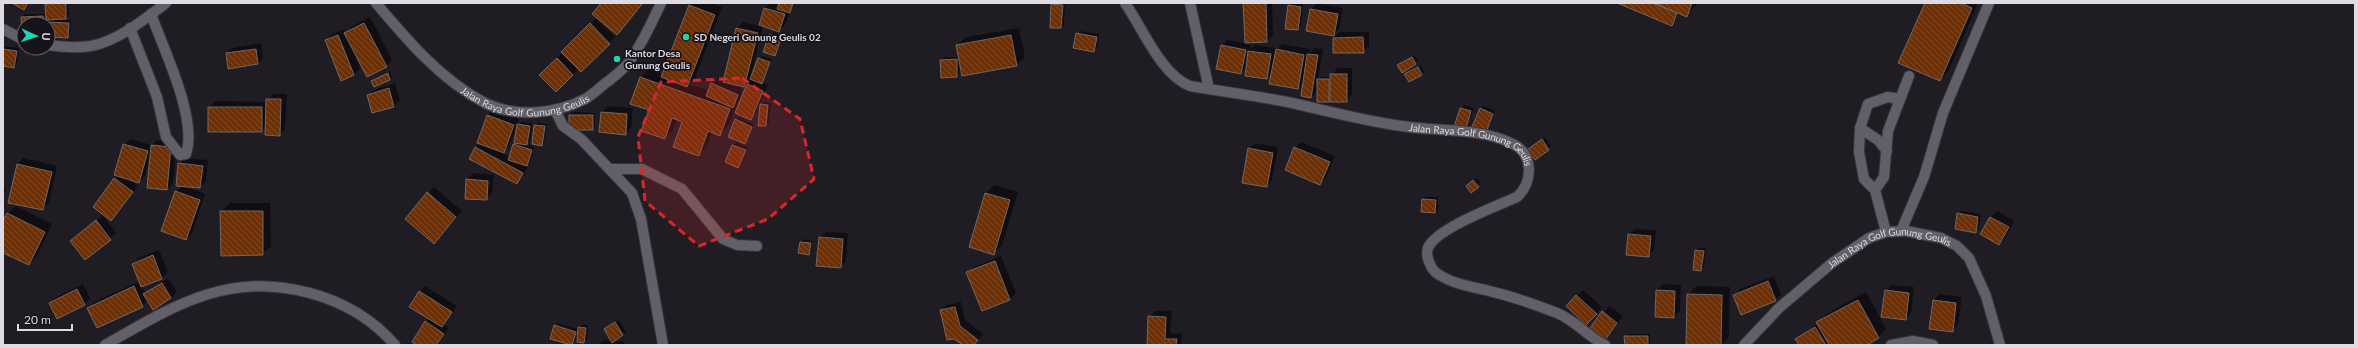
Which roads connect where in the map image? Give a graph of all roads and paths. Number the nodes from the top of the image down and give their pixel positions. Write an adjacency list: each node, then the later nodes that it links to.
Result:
1 (166, 3): 7 (main road)
2 (376, 3): 15 (main road, Jalan Raya Golf Gunung Geulis)
3 (661, 3): 15 (main road, Jalan Raya Golf Gunung Geulis)
4 (1125, 3): 13 (main road, Jalan Raya Golf Gunung Geulis)
5 (1190, 3): 13 (main road)
6 (1989, 3): 20 (main road)
7 (151, 14): 9 (main road); 9 (main road)
8 (3, 28): 10 (main road)
9 (130, 28): 11 (main road)
10 (16, 35)
11 (56, 45)
12 (1910, 76): 14 (main road)
13 (1209, 89): 26 (main road, Jalan Raya Golf Gunung Geulis)
14 (1900, 99): 16 (main road); 17 (main road)
15 (555, 110): 18 (main road)
16 (1860, 128): 17 (main road); 19 (main road)
17 (1887, 152): 19 (main road)
18 (611, 169): 22 (main road); 25 (main road)
19 (1875, 190): 21 (main road)
20 (1901, 231): 21 (main road, Jalan Raya Golf Gunung Geulis); 30 (main road, Jalan Raya Golf Gunung Geulis)
21 (1886, 232): 27 (main road, Jalan Raya Golf Gunung Geulis)
22 (757, 246)
23 (105, 345): 24 (main road)
24 (395, 345)
25 (663, 345)
26 (1605, 345)
27 (1744, 345)
28 (1891, 345): 29 (main road)
29 (1933, 345)
30 (2000, 345)

